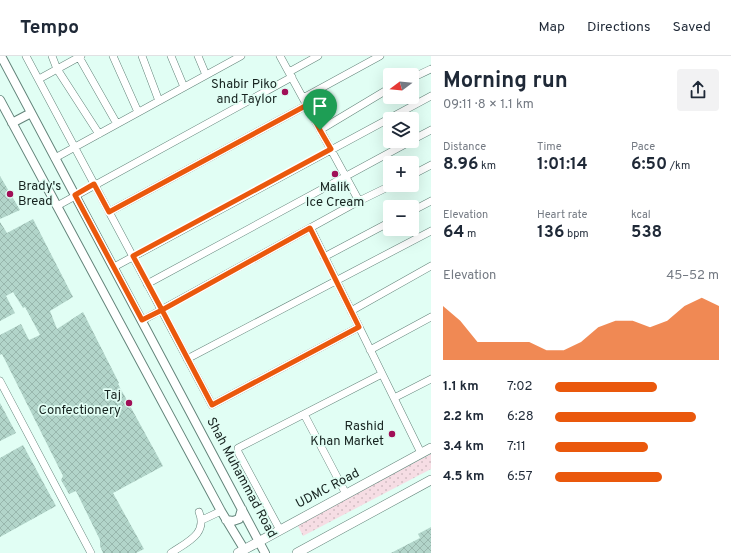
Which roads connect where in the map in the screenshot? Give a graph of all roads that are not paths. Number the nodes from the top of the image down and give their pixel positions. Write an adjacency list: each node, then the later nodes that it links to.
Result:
1 (0, 56): 26 (street, Shah Muhammad Road)
2 (26, 56): 19 (street)
3 (52, 56): 14 (street)
4 (80, 56): 14 (street); 29 (street)
5 (114, 56): 27 (street)
6 (142, 56): 24 (street)
7 (171, 56): 20 (street)
8 (198, 56): 16 (street)
9 (241, 56): 13 (street)
10 (280, 56): 17 (street)
11 (318, 56): 17 (street)
12 (380, 56): 25 (street)
13 (228, 59): 16 (street)
14 (57, 69): 19 (street); 32 (street)
15 (431, 69): 18 (street)
16 (206, 75): 20 (street)
17 (290, 75): 25 (street); 41 (street)
18 (419, 75)
19 (38, 79): 34 (street)
20 (184, 87): 24 (street)
21 (383, 92): 30 (street)
22 (431, 96): 36 (street)
23 (0, 100): 28 (street)
24 (159, 101): 27 (street)
25 (305, 102): 30 (street); 48 (street)
26 (31, 112): 28 (street); 37 (street, Shah Muhammad Road)
27 (138, 112): 29 (street)
28 (12, 123): 46 (street)
29 (117, 124): 32 (street)
30 (320, 130): 36 (street)
31 (431, 130): 33 (street)
32 (99, 134): 34 (street)
33 (419, 137)
34 (75, 147): 37 (street); 41 (street)
35 (398, 148): 40 (street)
36 (331, 149): 40 (street); 52 (street)
37 (55, 158): 43 (street, Shah Muhammad Road)
38 (431, 165): 39 (street)
39 (419, 171)
40 (345, 176): 44 (street); 57 (street)
41 (94, 184): 43 (street); 48 (street)
42 (383, 189): 44 (street)
43 (75, 195): 46 (street); 55 (street, Shah Muhammad Road)
44 (358, 201): 50 (street)
45 (431, 201): 47 (street)
46 (56, 206): 75 (street)
47 (419, 207)
48 (109, 212): 52 (street)
49 (383, 226): 53 (street)
50 (310, 228): 53 (street); 58 (street)
51 (431, 231): 56 (street)
52 (133, 256): 55 (street); 57 (street)
53 (324, 257): 56 (street)
54 (431, 266): 59 (street)
55 (114, 267): 61 (street, Shah Muhammad Road)
56 (336, 280): 59 (street); 64 (street)
57 (147, 284): 58 (street)
58 (162, 310): 61 (street); 64 (street)
59 (351, 310): 62 (street)
60 (431, 317): 63 (street)
61 (142, 320): 74 (street, Shah Muhammad Road)
62 (359, 327): 63 (street); 64 (street)
63 (370, 350): 65 (street)
64 (188, 359)
65 (382, 374): 68 (street); 69 (street)
66 (431, 379): 68 (street)
67 (0, 381): 82 (street)
68 (394, 398): 71 (street)
69 (304, 414): 73 (street); 79 (street)
70 (431, 448): 71 (main road, UDMC Road)
71 (421, 453): 73 (main road, UDMC Road)
72 (431, 480): 85 (main road)
73 (346, 494): 79 (main road, UDMC Road)
74 (242, 509): 78 (street); 80 (street, Shah Muhammad Road)
75 (221, 511): 77 (street); 78 (street)
76 (199, 512): 77 (street)
77 (202, 520): 83 (street)
78 (226, 520): 81 (street)
79 (280, 530): 80 (main road, UDMC Road)
80 (259, 541): 81 (main road, UDMC Road); 84 (street, Shah Muhammad Road)
81 (243, 552)
82 (91, 553)
83 (171, 553)
84 (265, 553)
85 (299, 553)

